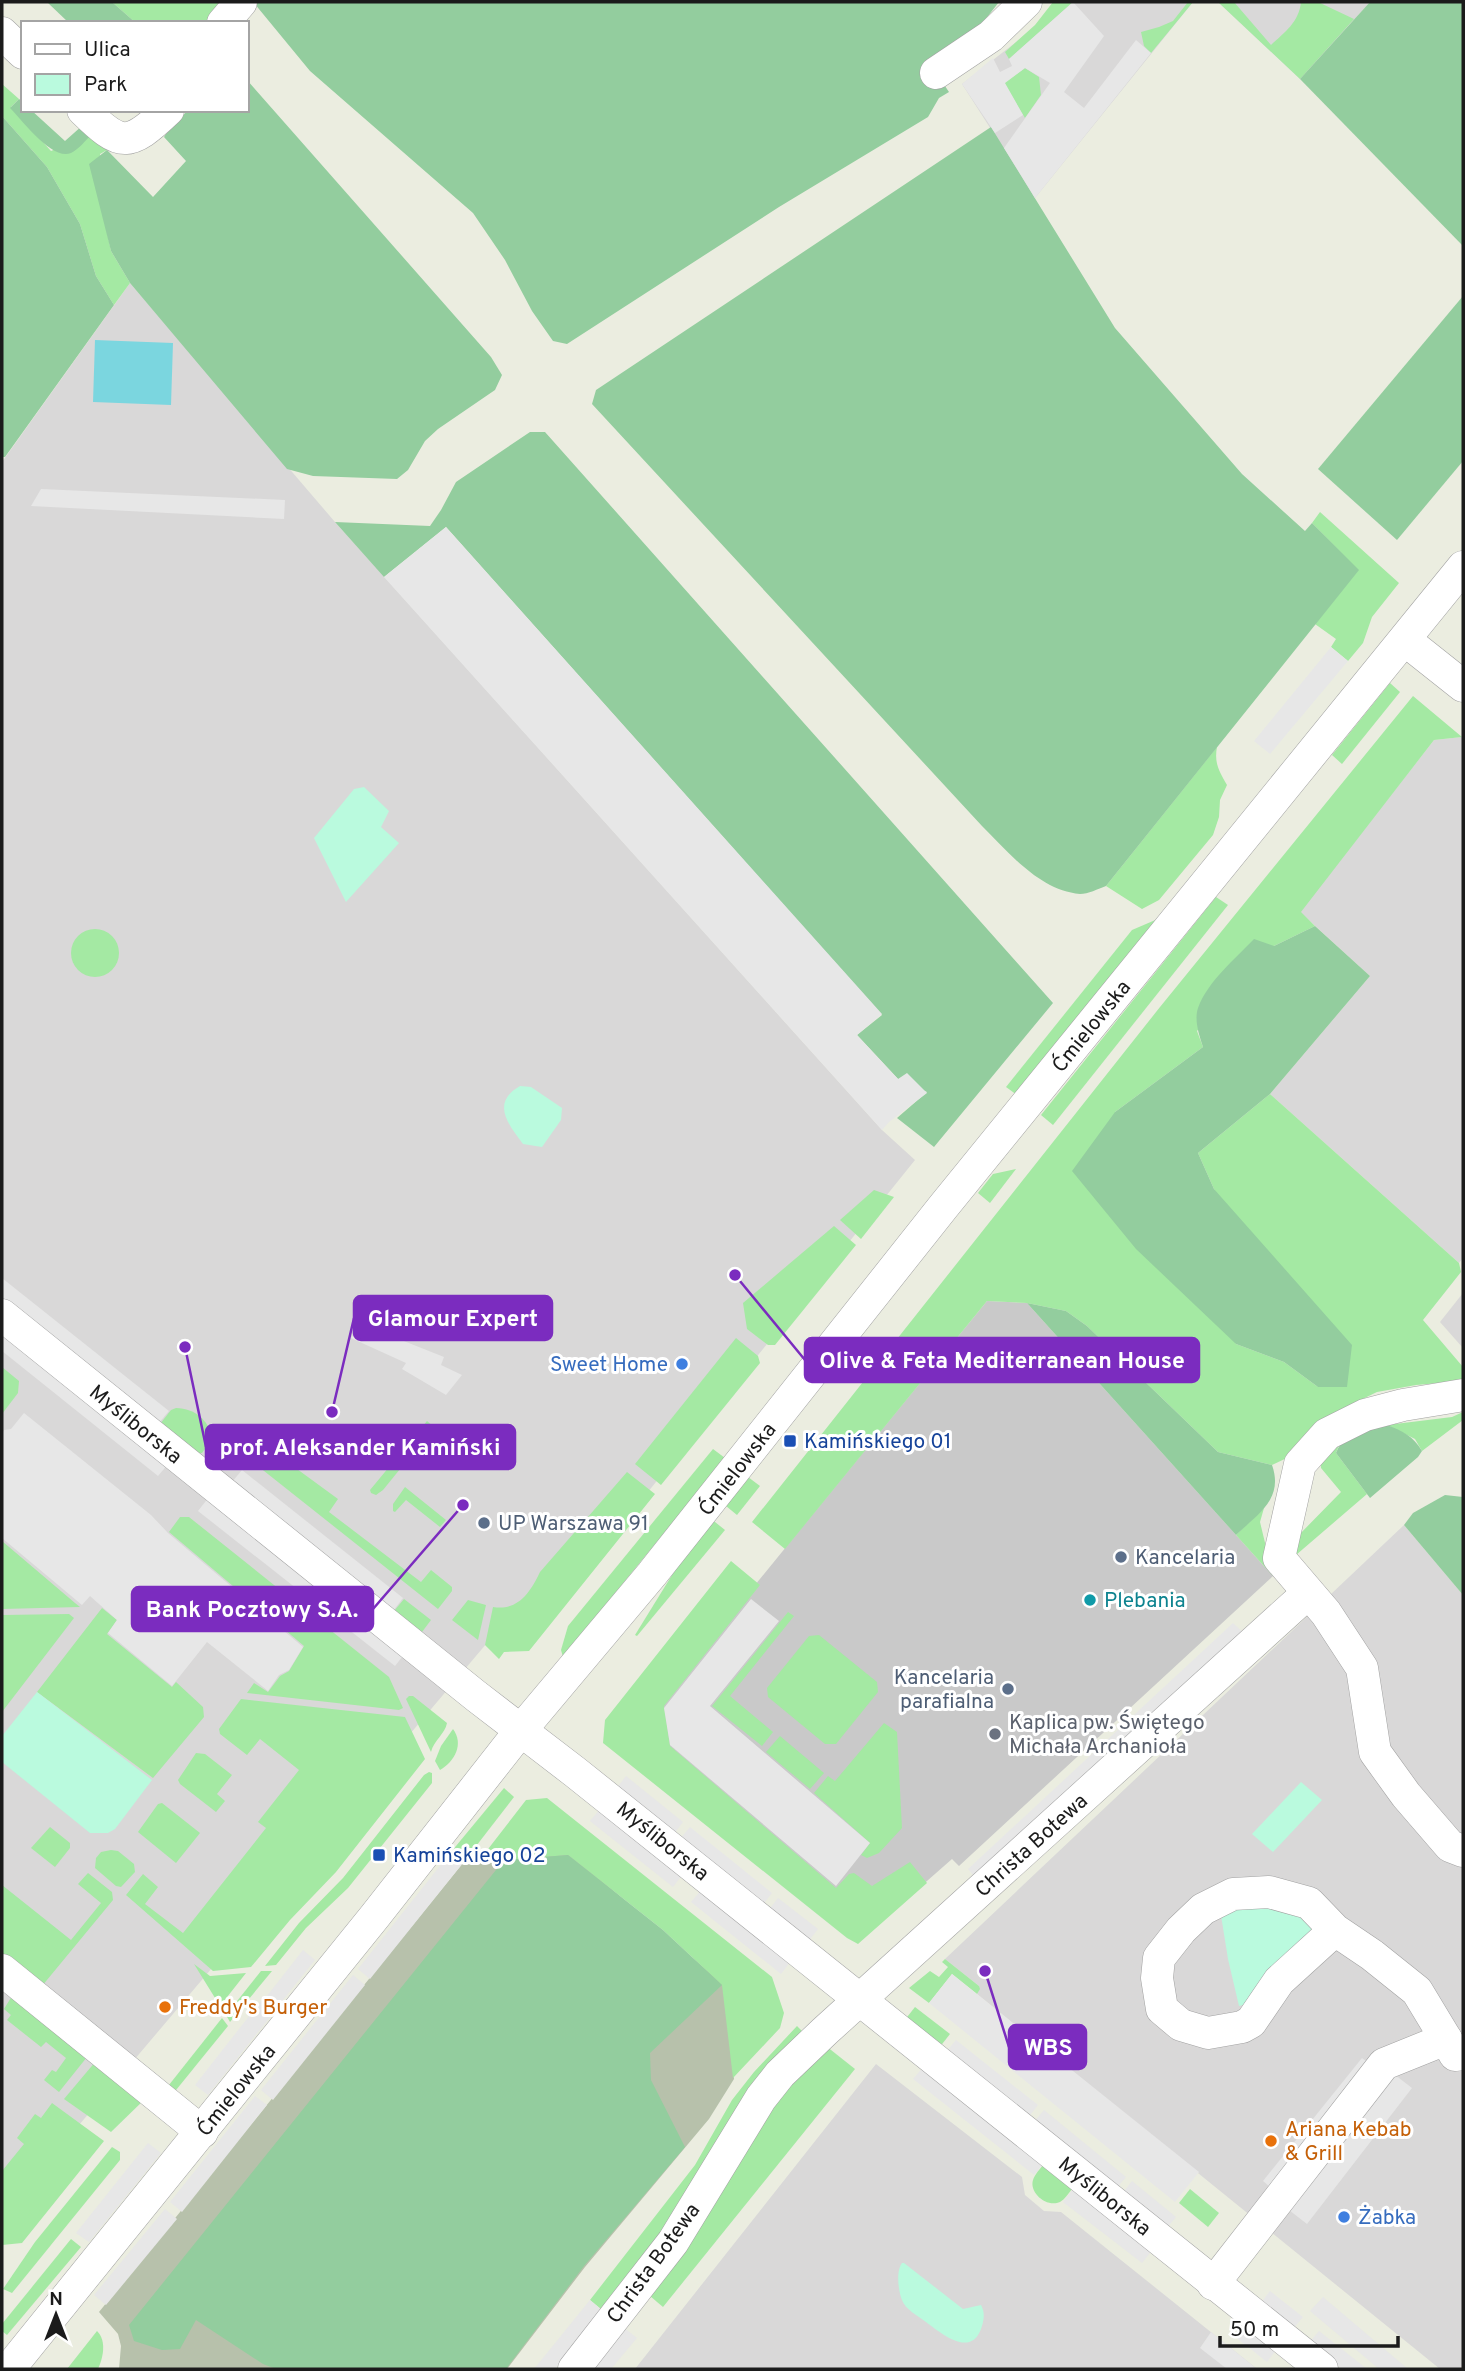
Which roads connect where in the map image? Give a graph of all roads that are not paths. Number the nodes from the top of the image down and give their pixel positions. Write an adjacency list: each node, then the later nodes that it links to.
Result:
1 (241, 2): 3 (street)
2 (1026, 2): 6 (street)
3 (225, 21)
4 (2, 33): 5 (street)
5 (21, 51)
6 (936, 73)
7 (85, 112): 8 (street)
8 (166, 112)
9 (1463, 567): 10 (street, Ćmielowska)
10 (1405, 640): 11 (street); 15 (street, Ćmielowska)
11 (1463, 685)
12 (2, 1315): 15 (street, Myśliborska)
13 (1463, 1395): 14 (street)
14 (1308, 1593): 16 (street); 19 (street, Christa Botewa)
15 (522, 1730): 19 (street, Myśliborska); 21 (street, Ćmielowska)
16 (1463, 1851)
17 (1335, 1930): 17 (street); 20 (street)
18 (2, 1970): 21 (street)
19 (860, 2000): 22 (street, Myśliborska); 24 (street, Christa Botewa)
20 (1455, 2047): 22 (street)
21 (202, 2132): 23 (street, Ćmielowska)
22 (1213, 2284): 25 (street, Myśliborska)
23 (9, 2369)
24 (573, 2369)
25 (1322, 2369)

